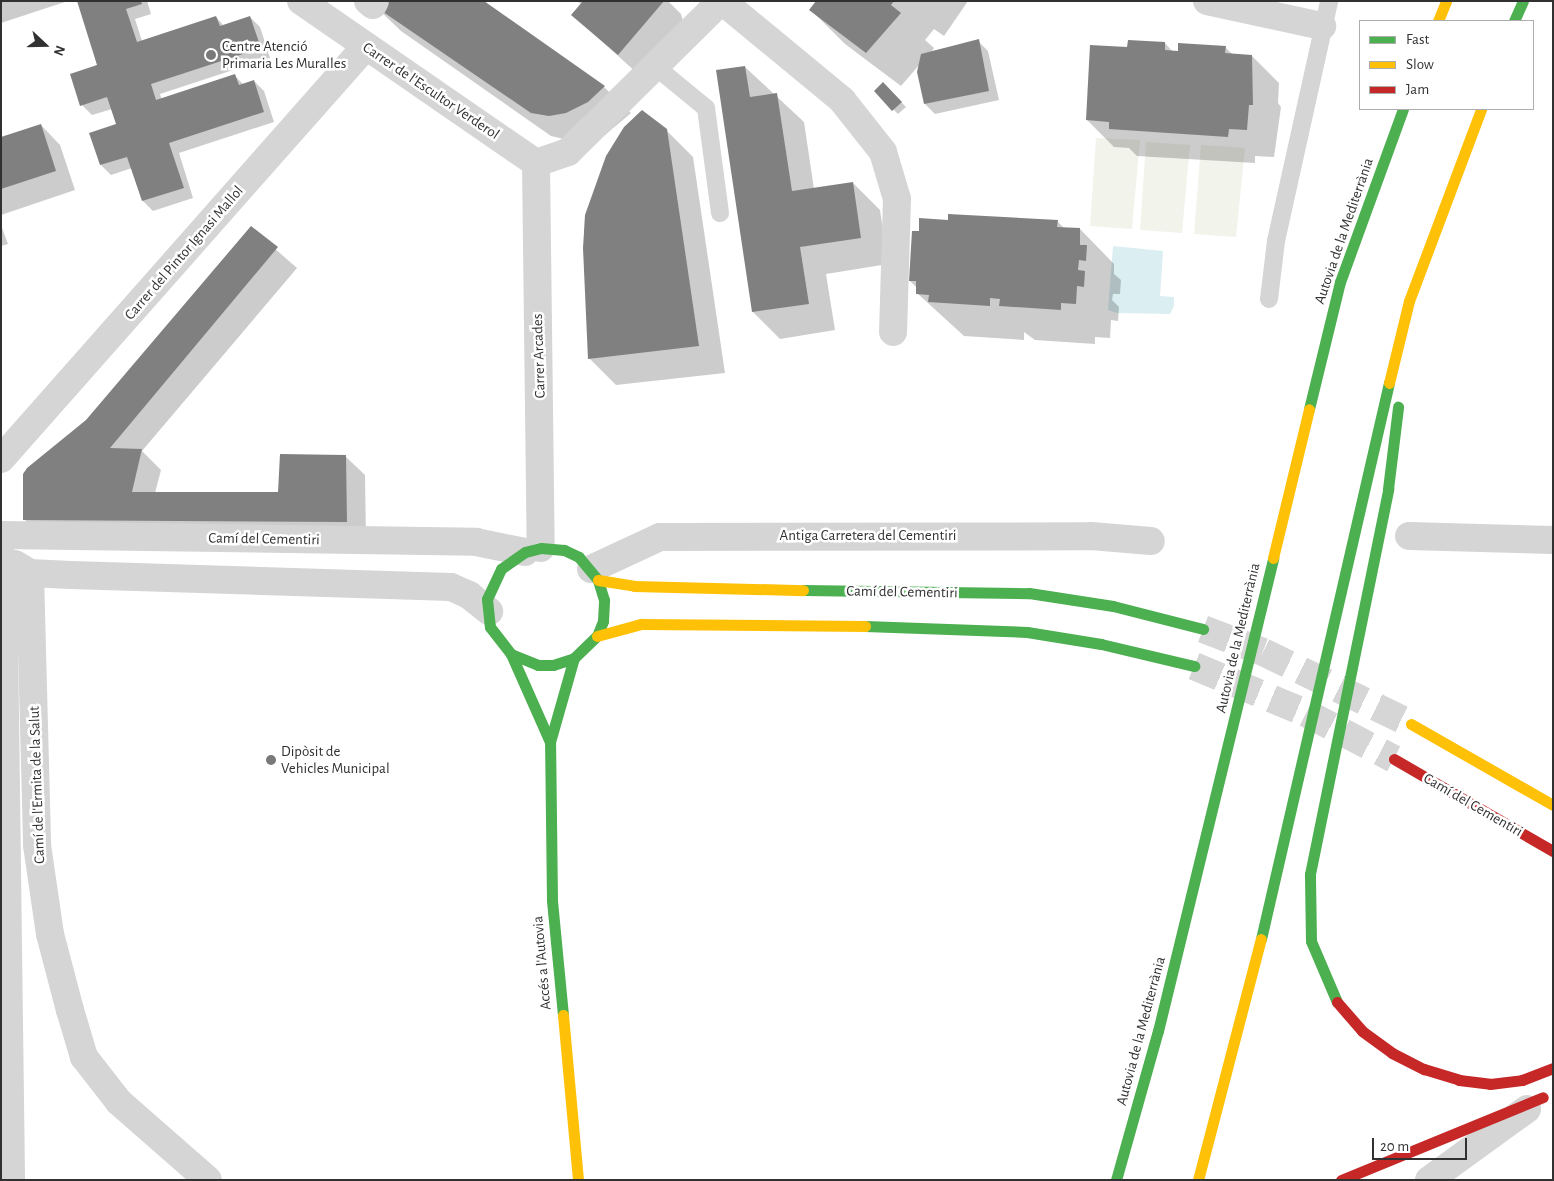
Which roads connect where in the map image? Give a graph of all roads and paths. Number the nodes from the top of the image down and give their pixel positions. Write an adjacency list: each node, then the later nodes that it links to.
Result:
1 (301, 1): 11 (street, Carrer de l'Escultor Verderol)
2 (368, 1): 3 (street)
3 (375, 1)
4 (721, 1): 12 (street); 19 (street)
5 (1207, 1): 8 (street)
6 (1446, 1): 9 (main road)
7 (1523, 1): 10 (main road)
8 (1325, 14): 17 (lane)
9 (1438, 20)
10 (1514, 20)
11 (366, 46): 15 (street, Carrer de l'Escultor Verderol); 20 (street, Carrer del Pintor Ignasi Mallol)
12 (656, 67): 15 (street); 16 (lane)
13 (1403, 110): 44 (main road, Autovia de la Mediterrània)
14 (1481, 110): 18 (main road)
15 (536, 163): 25 (street, Carrer Arcades)
16 (720, 213)
17 (1269, 299)
18 (1410, 301): 39 (main road); 45 (main road)
19 (893, 332)
20 (1, 459)
21 (1409, 536): 22 (street)
22 (1553, 540)
23 (1151, 541): 27 (street, Antiga Carretera del Cementiri)
24 (2, 550): 25 (street, Camí del Cementiri); 26 (street); 41 (street)
25 (533, 550): 27 (main road); 28 (main road)
26 (30, 572): 28 (street); 42 (street, Camí de l'Ermita de la Salut)
27 (595, 574): 29 (main road, Camí del Cementiri); 30 (main road)
28 (489, 611): 31 (main road)
29 (1203, 629)
30 (597, 636): 32 (main road); 33 (main road)
31 (511, 654): 32 (main road); 35 (main road)
32 (574, 658): 35 (main road)
33 (1194, 666)
34 (1411, 724): 37 (main road)
35 (550, 742): 43 (main road, Accés a l'Autovia)
36 (1394, 759): 38 (main road, Camí del Cementiri)
37 (1553, 805)
38 (1553, 851)
39 (1553, 1068)
40 (1548, 1095): 46 (main road); 47 (street)
41 (11, 1180)
42 (208, 1180)
43 (578, 1180)
44 (1116, 1180)
45 (1198, 1180)
46 (1341, 1180)
47 (1429, 1180)

